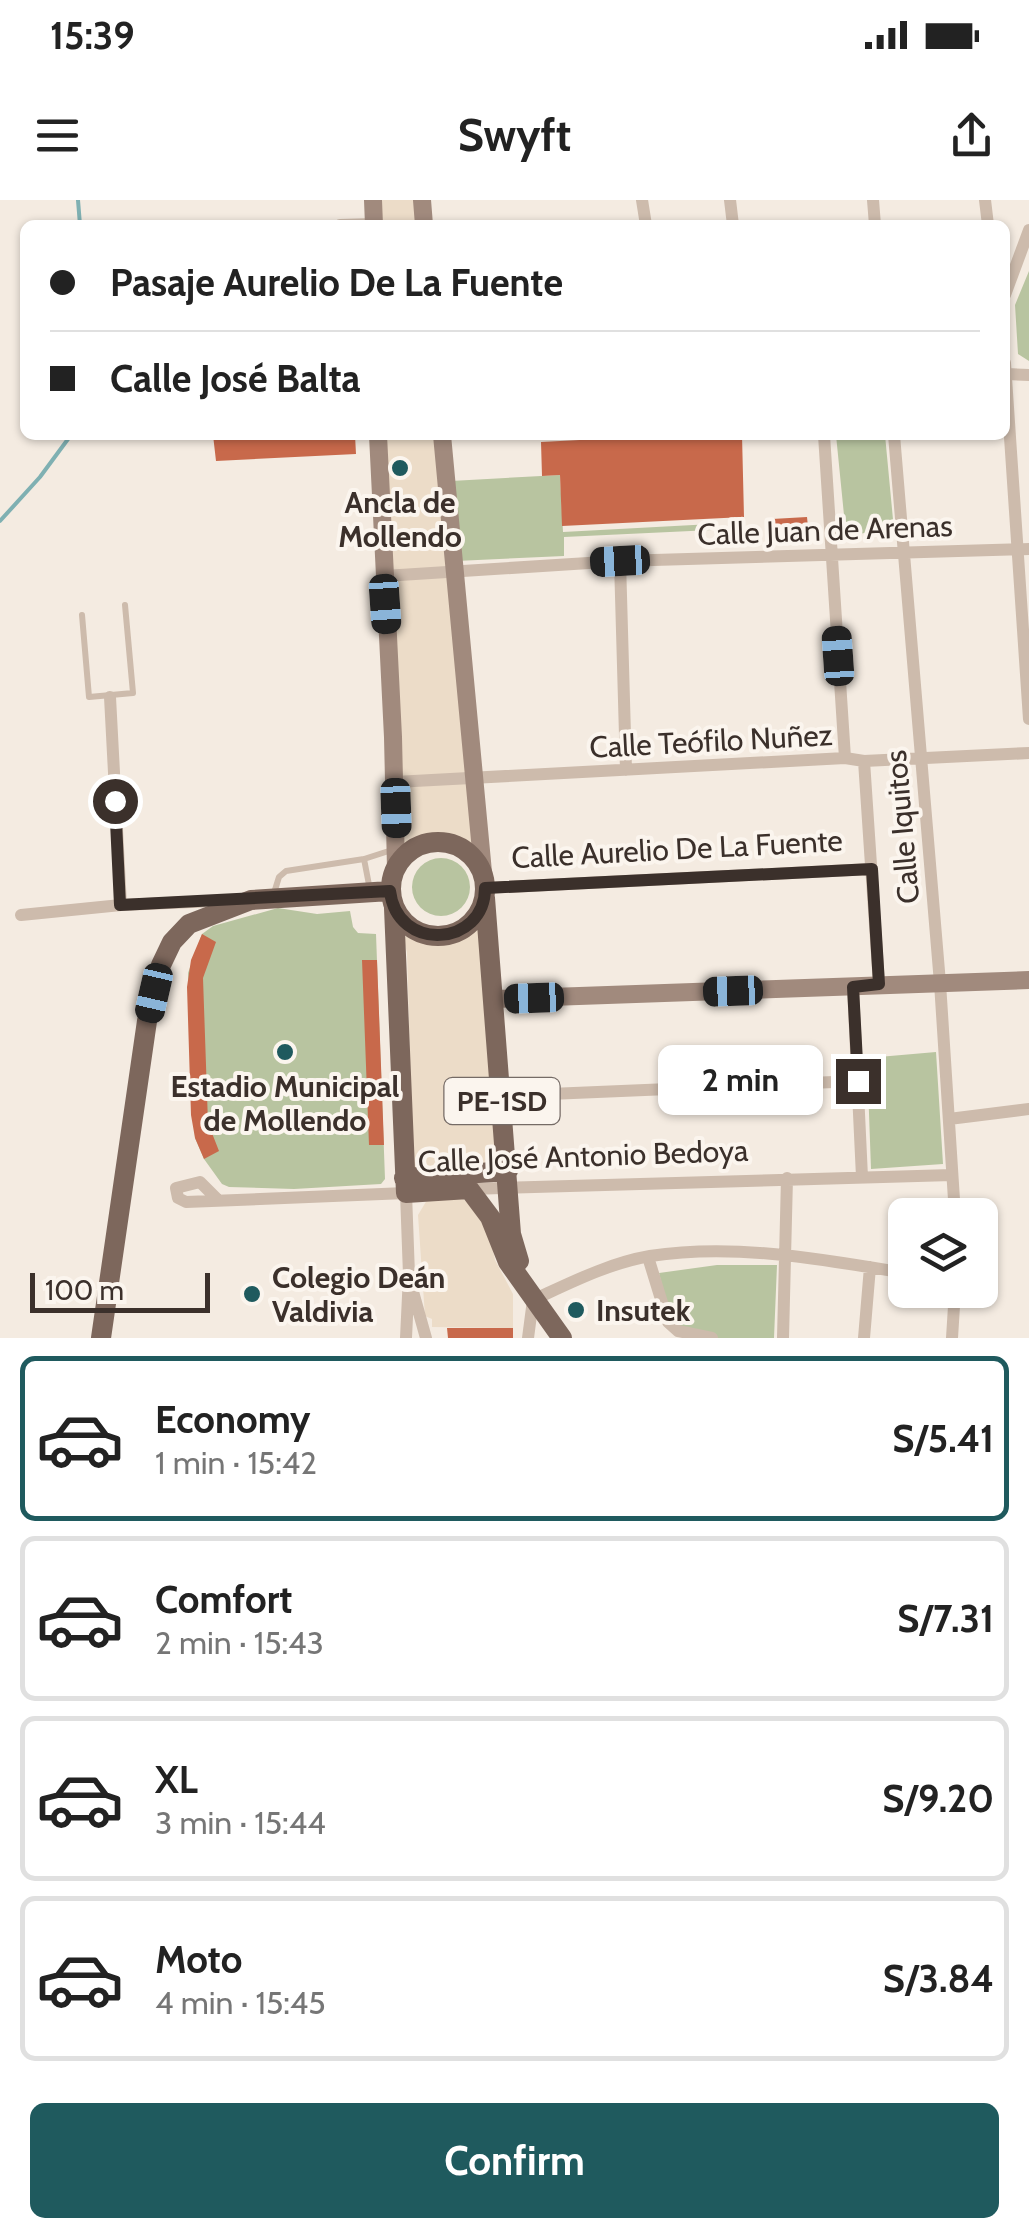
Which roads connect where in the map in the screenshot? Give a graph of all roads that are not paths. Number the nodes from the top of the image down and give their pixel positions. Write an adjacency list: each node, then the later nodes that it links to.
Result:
1 (1029, 230): 2 (street)
2 (1010, 281)
3 (1010, 409): 8 (street)
4 (378, 440): 13 (street)
5 (442, 440): 12 (street)
6 (824, 440): 10 (street)
7 (894, 440): 9 (street, Calle Iquitos)
8 (1024, 549): 9 (street, Calle Juan de Arenas); 17 (street)
9 (904, 552): 10 (street, Calle Juan de Arenas); 20 (street, Calle Iquitos)
10 (832, 554): 11 (street, Calle Juan de Arenas); 19 (street)
11 (620, 561): 12 (street, Calle Juan de Arenas); 22 (street)
12 (454, 571): 13 (street, Calle Juan de Arenas); 23 (street)
13 (384, 576): 24 (street)
14 (125, 604): 16 (lane)
15 (82, 615): 16 (lane)
16 (110, 698): 32 (street)
17 (1029, 719)
18 (1029, 753): 20 (street, Calle Teófilo Nuñez)
19 (845, 758): 21 (street, Calle Teófilo Nuñez); 22 (street, Calle Teófilo Nuñez)
20 (922, 758): 21 (street, Calle Teófilo Nuñez); 35 (street, Calle Iquitos)
21 (864, 761): 27 (street)
22 (626, 770): 23 (street, Calle Teófilo Nuñez)
23 (474, 780): 24 (street, Calle Teófilo Nuñez); 28 (street)
24 (395, 782): 25 (street)
25 (396, 858): 26 (lane); 28 (main road); 29 (main road)
26 (364, 859): 29 (lane); 30 (lane)
27 (872, 869): 28 (street, Calle Aurelio De La Fuente); 36 (street)
28 (484, 886): 29 (main road); 38 (main road, PE-1SD)
29 (385, 897): 30 (main road); 47 (main road)
30 (273, 898): 31 (main road)
31 (251, 900): 32 (street); 58 (main road)
32 (120, 905): 33 (street)
33 (21, 914)
34 (1029, 980): 35 (street)
35 (940, 983): 36 (street); 42 (street, Calle Iquitos)
36 (879, 984): 37 (street)
37 (853, 987): 38 (street); 39 (street)
38 (494, 1000): 40 (main road, PE-1SD)
39 (858, 1081): 40 (street); 45 (street)
40 (502, 1096): 46 (main road, PE-1SD)
41 (1029, 1109): 42 (street)
42 (949, 1118): 43 (street, Calle Iquitos)
43 (952, 1175): 45 (street, Calle José Antonio Bedoya); 49 (street, Calle Iquitos)
44 (787, 1178): 45 (street, Calle José Antonio Bedoya); 46 (street, Calle José Antonio Bedoya); 51 (street)
45 (862, 1178)
46 (508, 1180): 47 (main road); 48 (street, Calle José Antonio Bedoya); 56 (main road, PE-1SD)
47 (405, 1185): 48 (main road, Calle José Antonio Bedoya); 50 (street, Calle José Antonio Bedoya); 55 (street)
48 (469, 1189): 56 (main road)
49 (954, 1198)
50 (217, 1199)
51 (786, 1254): 52 (street); 53 (street); 64 (street)
52 (648, 1257): 56 (street); 63 (street)
53 (870, 1267): 54 (street); 65 (street)
54 (888, 1270)
55 (409, 1275): 59 (street); 60 (street)
56 (534, 1300): 61 (street); 62 (main road)
57 (954, 1308): 66 (street)
58 (101, 1338)
59 (406, 1338)
60 (426, 1338)
61 (528, 1338)
62 (562, 1338)
63 (712, 1338)
64 (783, 1338)
65 (864, 1338)
66 (952, 1338)

